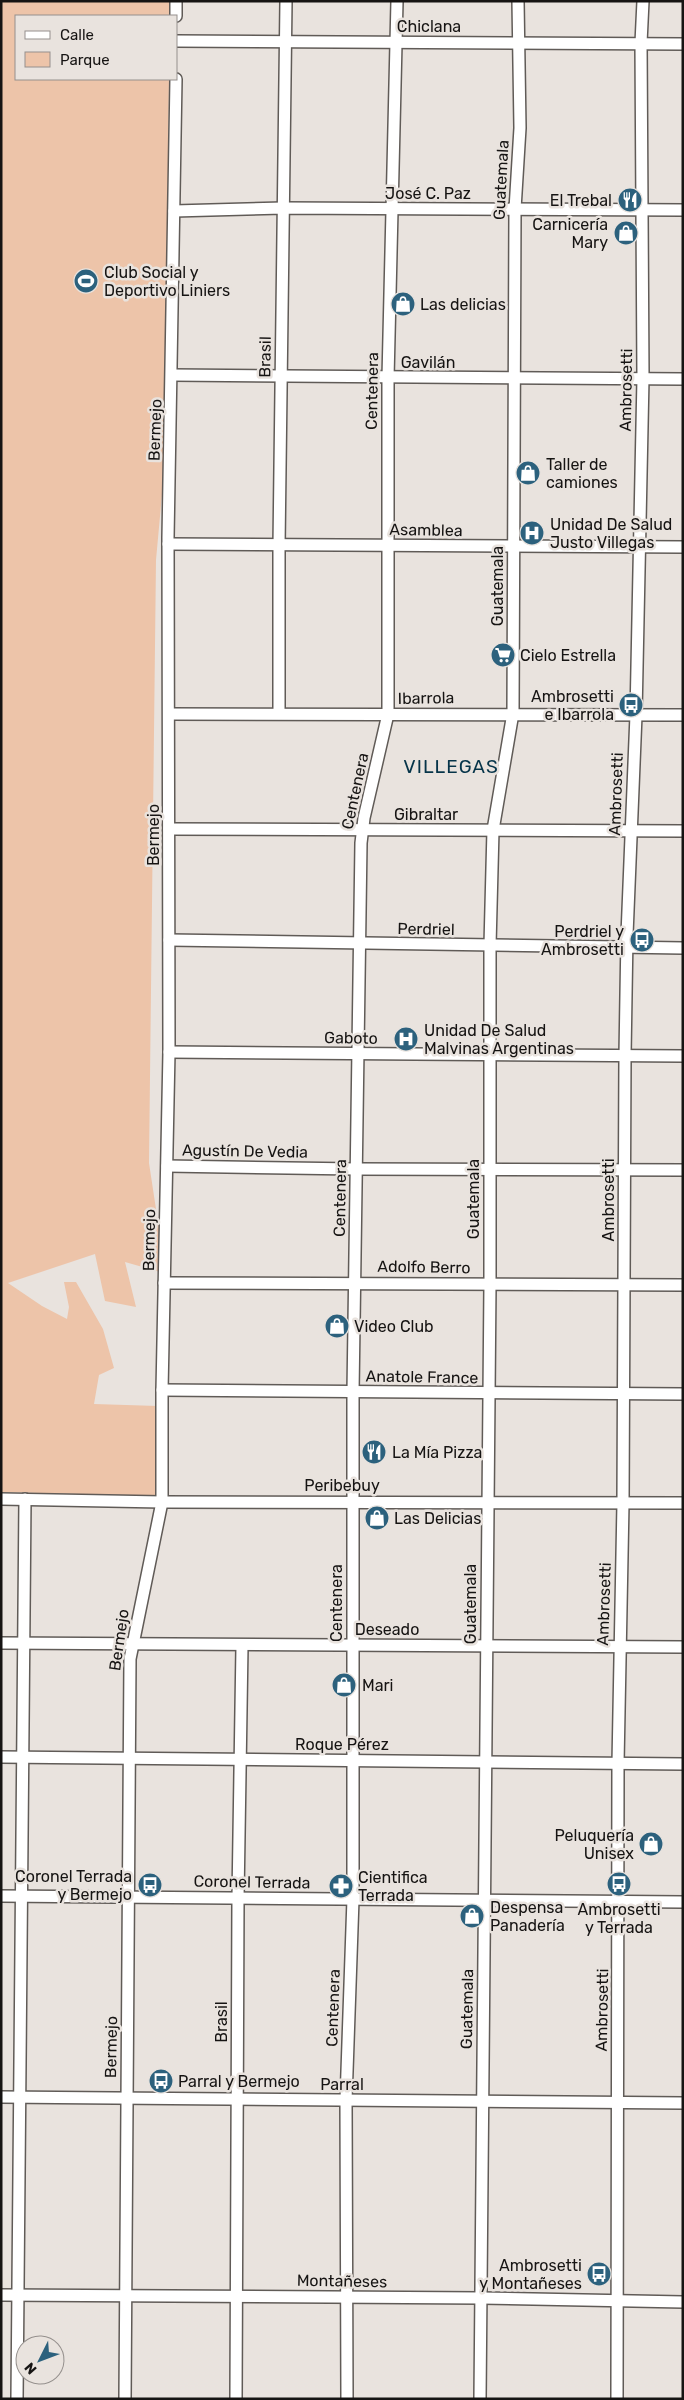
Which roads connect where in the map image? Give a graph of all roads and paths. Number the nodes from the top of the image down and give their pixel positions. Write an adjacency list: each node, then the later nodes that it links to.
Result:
1 (176, 1): 6 (street)
2 (286, 1): 8 (street, Brasil)
3 (397, 1): 11 (street, Centenera)
4 (518, 1): 9 (street, Guatemala)
5 (643, 1): 10 (street, Ambrosetti)
6 (176, 15)
7 (178, 41): 8 (street, Chiclana)
8 (286, 41): 11 (street, Chiclana); 14 (street, Brasil)
9 (518, 42): 10 (street, Chiclana); 11 (street, Chiclana); 16 (street, Guatemala)
10 (641, 42): 12 (street, Chiclana); 17 (street, Ambrosetti)
11 (397, 43): 15 (street, Centenera)
12 (683, 44)
13 (176, 80): 19 (street, Bermejo)
14 (283, 208): 15 (street, José C. Paz); 19 (street, José C. Paz); 21 (street, Brasil)
15 (393, 209): 16 (street, José C. Paz); 22 (street, Centenera)
16 (514, 209): 17 (street, José C. Paz); 23 (street, Guatemala)
17 (641, 209): 18 (street, José C. Paz); 24 (street, Ambrosetti)
18 (683, 210)
19 (174, 211): 20 (street, Bermejo)
20 (172, 375): 21 (street, Gavilán); 26 (street, Bermejo)
21 (281, 377): 22 (street, Gavilán); 27 (street, Brasil)
22 (388, 378): 23 (street, Gavilán); 28 (street, Centenera)
23 (514, 378): 24 (street, Gavilán); 30 (street, Guatemala)
24 (643, 378): 25 (street, Gavilán); 29 (street, Ambrosetti)
25 (683, 379)
26 (168, 544): 27 (street, Asamblea); 34 (street, Bermejo)
27 (279, 546): 28 (street, Asamblea); 32 (street, Brasil)
28 (388, 546): 30 (street, Asamblea); 35 (street, Centenera)
29 (639, 546): 30 (street, Asamblea); 31 (street, Asamblea); 36 (street, Ambrosetti)
30 (514, 547): 33 (street, Guatemala)
31 (683, 547)
32 (279, 713): 34 (street, Ibarrola); 35 (street, Ibarrola)
33 (513, 713): 35 (street, Ibarrola); 36 (street, Ibarrola); 40 (street, Guatemala)
34 (169, 714): 38 (street, Bermejo)
35 (388, 714): 39 (street, Centenera)
36 (636, 715): 37 (street, Ibarrola); 41 (street, Ambrosetti)
37 (683, 715)
38 (169, 829): 39 (street, Gibraltar); 43 (street, Bermejo)
39 (362, 830): 40 (street, Gibraltar); 44 (street, Centenera)
40 (493, 830): 41 (street, Gibraltar); 45 (street, Guatemala)
41 (631, 830): 42 (street, Gibraltar); 46 (street, Ambrosetti)
42 (683, 831)
43 (169, 940): 44 (street, Perdriel); 48 (street, Bermejo)
44 (360, 944): 45 (street, Perdriel); 49 (street, Centenera)
45 (490, 946): 46 (street, Perdriel); 50 (street, Guatemala)
46 (627, 947): 47 (street, Perdriel); 51 (street, Ambrosetti)
47 (683, 948)
48 (169, 1052): 49 (street, Gaboto); 53 (street, Bermejo)
49 (358, 1055): 50 (street, Gaboto); 54 (street, Centenera)
50 (491, 1056): 51 (street, Gaboto); 55 (street, Guatemala)
51 (625, 1056): 52 (street, Gaboto); 56 (street, Ambrosetti)
52 (683, 1056)
53 (167, 1166): 54 (street, Agustín De Vedia); 58 (street, Bermejo)
54 (356, 1169): 55 (street, Agustín De Vedia); 59 (street, Centenera)
55 (489, 1169): 56 (street, Agustín De Vedia); 60 (street, Guatemala)
56 (624, 1169): 57 (street, Agustín De Vedia); 61 (street, Ambrosetti)
57 (683, 1170)
58 (164, 1283): 59 (street, Adolfo Berro); 63 (street, Bermejo)
59 (355, 1283): 60 (street, Adolfo Berro); 64 (street, Centenera)
60 (490, 1284): 61 (street, Adolfo Berro); 65 (street, Guatemala)
61 (624, 1285): 62 (street, Adolfo Berro); 66 (street, Ambrosetti)
62 (683, 1285)
63 (162, 1390): 64 (street, Anatole France); 71 (street, Bermejo)
64 (353, 1392): 65 (street, Anatole France); 70 (street, Centenera)
65 (489, 1394): 66 (street, Anatole France); 72 (street, Guatemala)
66 (623, 1394): 67 (street, Anatole France); 73 (street, Ambrosetti)
67 (683, 1394)
68 (25, 1498): 69 (street, Peribebuy); 71 (street, Peribebuy); 76 (street)
69 (1, 1499)
70 (353, 1501): 71 (street, Peribebuy); 72 (street, Peribebuy); 78 (street, Centenera)
71 (162, 1502): 77 (street, Bermejo)
72 (487, 1503): 73 (street, Peribebuy); 79 (street, Guatemala)
73 (623, 1503): 74 (street, Peribebuy); 81 (street, Ambrosetti)
74 (683, 1504)
75 (1, 1643): 76 (street, Deseado)
76 (23, 1643): 77 (street, Deseado); 84 (street)
77 (132, 1644): 80 (street, Deseado); 85 (street, Bermejo)
78 (352, 1645): 79 (street, Deseado); 80 (street, Deseado); 87 (street, Centenera)
79 (486, 1645): 81 (street, Deseado); 88 (street, Guatemala)
80 (242, 1646): 86 (street, Brasil)
81 (619, 1646): 82 (street, Deseado); 89 (street, Ambrosetti)
82 (683, 1647)
83 (1, 1757): 84 (street, Roque Pérez)
84 (22, 1757): 85 (street, Roque Pérez); 92 (street)
85 (130, 1759): 86 (street, Roque Pérez); 93 (street, Bermejo)
86 (241, 1760): 87 (street, Roque Pérez); 94 (street, Brasil)
87 (353, 1760): 88 (street, Roque Pérez); 95 (street, Centenera)
88 (485, 1761): 89 (street, Roque Pérez); 96 (street, Guatemala)
89 (618, 1763): 90 (street, Roque Pérez); 97 (street, Ambrosetti)
90 (683, 1764)
91 (1, 1896): 92 (street, Coronel Terrada)
92 (22, 1896): 93 (street, Coronel Terrada); 100 (street)
93 (129, 1898): 94 (street, Coronel Terrada); 101 (street, Bermejo)
94 (238, 1898): 95 (street, Coronel Terrada); 102 (street, Brasil)
95 (352, 1900): 96 (street, Coronel Terrada); 103 (street, Centenera)
96 (485, 1900): 97 (street, Coronel Terrada); 104 (street, Guatemala)
97 (619, 1901): 98 (street, Coronel Terrada); 105 (street, Ambrosetti)
98 (683, 1902)
99 (1, 2097): 100 (street, Parral)
100 (20, 2098): 101 (street, Parral); 108 (street)
101 (126, 2098): 102 (street, Parral); 109 (street, Bermejo)
102 (237, 2100): 103 (street, Parral); 110 (street, Brasil)
103 (346, 2100): 104 (street, Parral); 111 (street, Centenera)
104 (481, 2101): 105 (street, Parral); 112 (street, Guatemala)
105 (618, 2103): 106 (street, Parral); 113 (street, Ambrosetti)
106 (683, 2103)
107 (1, 2294): 108 (street, Montañeses)
108 (19, 2295): 109 (street, Montañeses); 115 (street)
109 (124, 2296): 110 (street, Montañeses); 116 (street, Bermejo)
110 (236, 2296): 111 (street, Montañeses); 117 (street, Brasil)
111 (347, 2297): 112 (street, Montañeses); 118 (street, Centenera)
112 (481, 2298): 113 (street, Montañeses); 119 (street, Guatemala)
113 (618, 2301): 114 (street, Montañeses); 120 (street, Ambrosetti)
114 (683, 2302)
115 (17, 2399)
116 (125, 2399)
117 (236, 2399)
118 (347, 2399)
119 (480, 2399)
120 (617, 2399)

